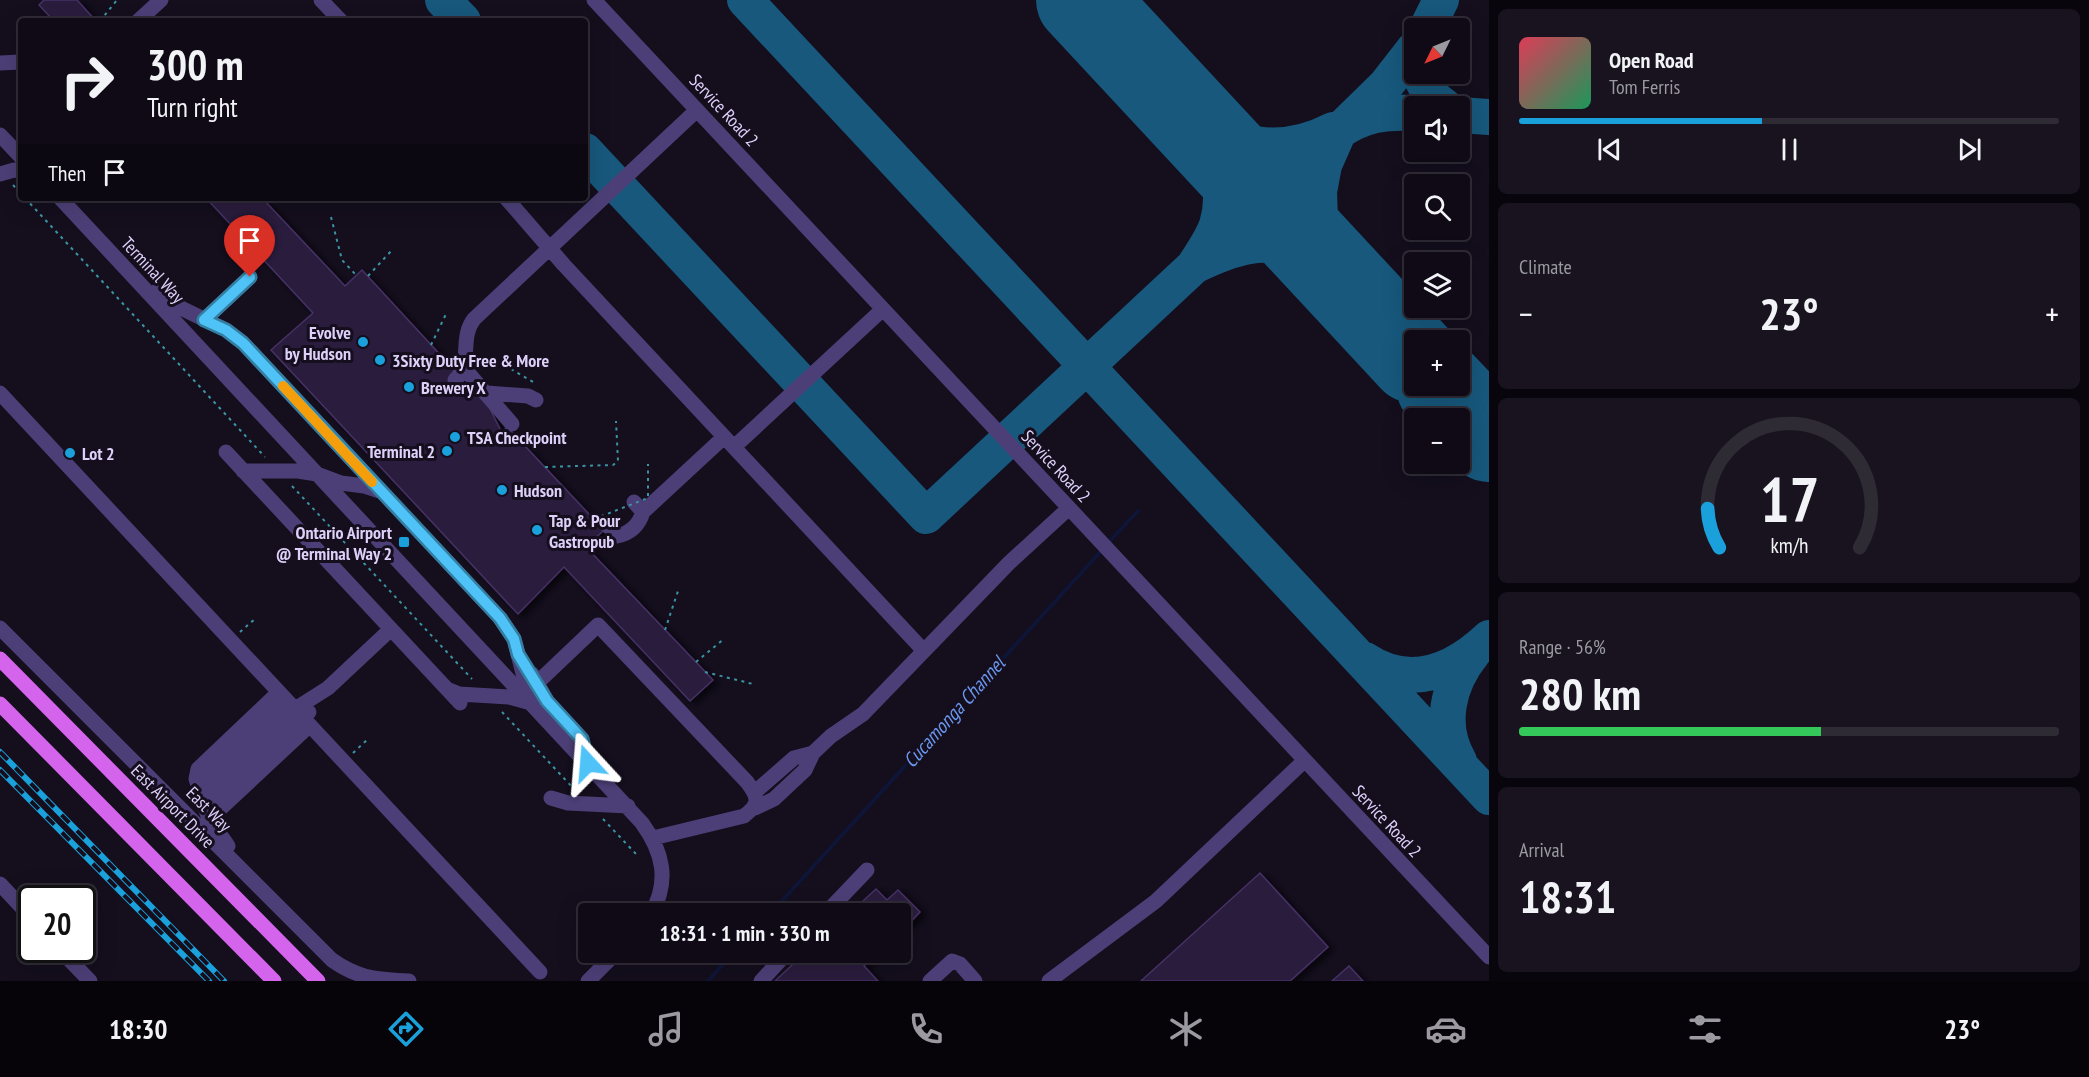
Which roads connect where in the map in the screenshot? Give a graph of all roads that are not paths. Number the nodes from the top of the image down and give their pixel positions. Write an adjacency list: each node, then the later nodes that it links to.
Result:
1 (161, 0): 4 (street)
2 (321, 0): 5 (street)
3 (594, 0): 8 (street, Service Road 2)
4 (141, 18)
5 (338, 18)
6 (18, 62): 7 (street)
7 (0, 63)
8 (697, 110): 13 (street); 16 (street, Service Road 2)
9 (0, 135): 10 (street)
10 (18, 154)
11 (509, 201): 13 (street)
12 (75, 205): 15 (street, Terminal Way)
13 (550, 248): 19 (street); 20 (street)
14 (250, 277): 17 (street)
15 (135, 278): 17 (street); 23 (street, Terminal Way)
16 (883, 309): 20 (street); 25 (street, Service Road 2)
17 (204, 320): 24 (street)
18 (0, 393): 37 (street)
19 (487, 393): 19 (street)
20 (729, 442): 26 (street); 29 (street)
21 (226, 452): 22 (street)
22 (243, 471): 23 (street); 28 (street)
23 (317, 474): 24 (street); 35 (street, Terminal Way)
24 (382, 493): 30 (street)
25 (1069, 508): 29 (street); 39 (street, Service Road 2)
26 (608, 526)
27 (0, 628): 48 (street, East Way)
28 (391, 629): 33 (street); 37 (street)
29 (924, 651): 38 (street)
30 (518, 654): 32 (street); 35 (street)
31 (0, 659): 60 (main road, East Airport Drive)
32 (537, 683): 40 (street); 41 (street)
33 (446, 688): 34 (street); 35 (street)
34 (460, 703)
35 (531, 703): 40 (street, Terminal Way)
36 (0, 704): 59 (main road)
37 (295, 709): 45 (street); 45 (street); 45 (street); 57 (street)
38 (813, 753): 41 (street); 44 (street)
39 (1304, 761): 53 (street, Service Road 2); 66 (street)
40 (588, 763): 43 (street, Terminal Way)
41 (754, 792): 44 (street)
42 (551, 798): 43 (street)
43 (628, 806): 46 (street, Terminal Way)
44 (755, 808): 46 (street)
45 (208, 814): 48 (street)
46 (653, 838): 51 (street, Terminal Way)
47 (867, 870): 52 (street)
48 (246, 874): 61 (street, East Way)
49 (0, 884): 50 (street)
50 (18, 903)
51 (656, 903)
52 (836, 903)
53 (1489, 957)
54 (73, 963): 58 (street)
55 (606, 963): 62 (street)
56 (778, 963): 63 (street)
57 (540, 972)
58 (90, 981)
59 (274, 981)
60 (318, 981)
61 (409, 981)
62 (588, 981)
63 (761, 981)
64 (930, 981): 65 (street)
65 (975, 981)
66 (1049, 981)

